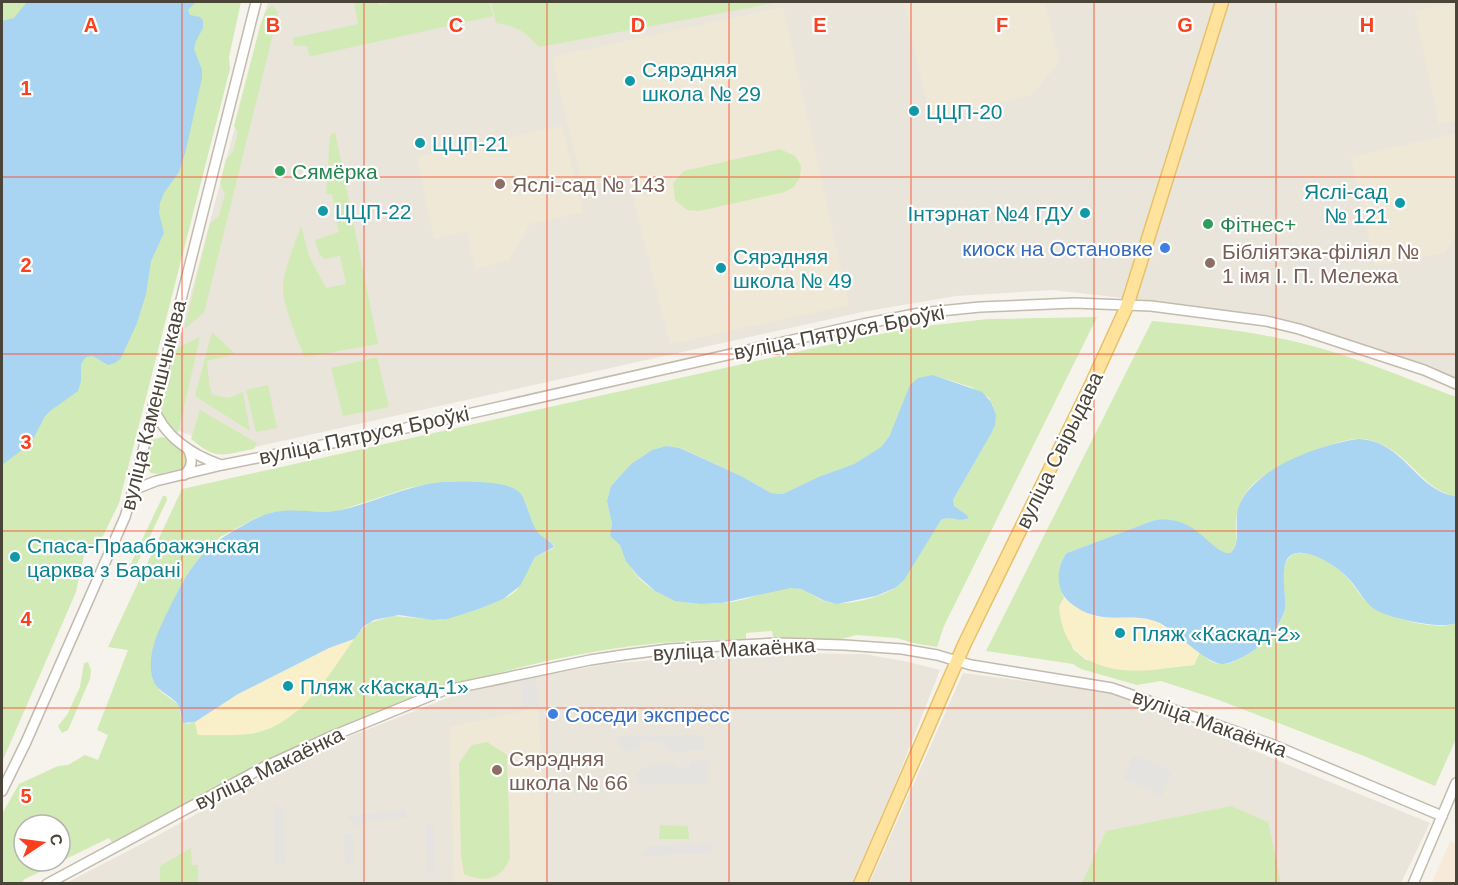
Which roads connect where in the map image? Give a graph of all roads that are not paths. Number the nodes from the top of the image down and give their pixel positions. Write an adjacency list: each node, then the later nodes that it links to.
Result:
1 (256, 2): 5 (street, вуліца Каменшчыкава)
2 (1222, 2): 3 (main road, вуліца Свірыдава)
3 (1127, 306): 4 (street, вуліца Пятруся Броўкі); 10 (street, вуліца Пятруся Броўкі); 14 (main road, вуліца Свірыдава)
4 (1456, 384)
5 (153, 406): 6 (street); 7 (street, вуліца Каменшчыкава)
6 (174, 437): 7 (street); 8 (street)
7 (145, 440): 9 (street, вуліца Каменшчыкава)
8 (188, 449): 10 (street); 11 (street)
9 (139, 465): 12 (street); 13 (street, вуліца Каменшчыкава)
10 (222, 465): 11 (street, вуліца Пятруся Броўкі)
11 (184, 475): 12 (street)
12 (156, 481): 13 (street)
13 (133, 490): 16 (street, вуліца Каменшчыкава)
14 (957, 662): 17 (street, вуліца Макаёнка); 18 (street, вуліца Макаёнка); 19 (main road, вуліца Свірыдава)
15 (1456, 783): 17 (street)
16 (2, 791)
17 (1442, 816): 20 (street)
18 (47, 884)
19 (860, 884)
20 (1413, 884)

